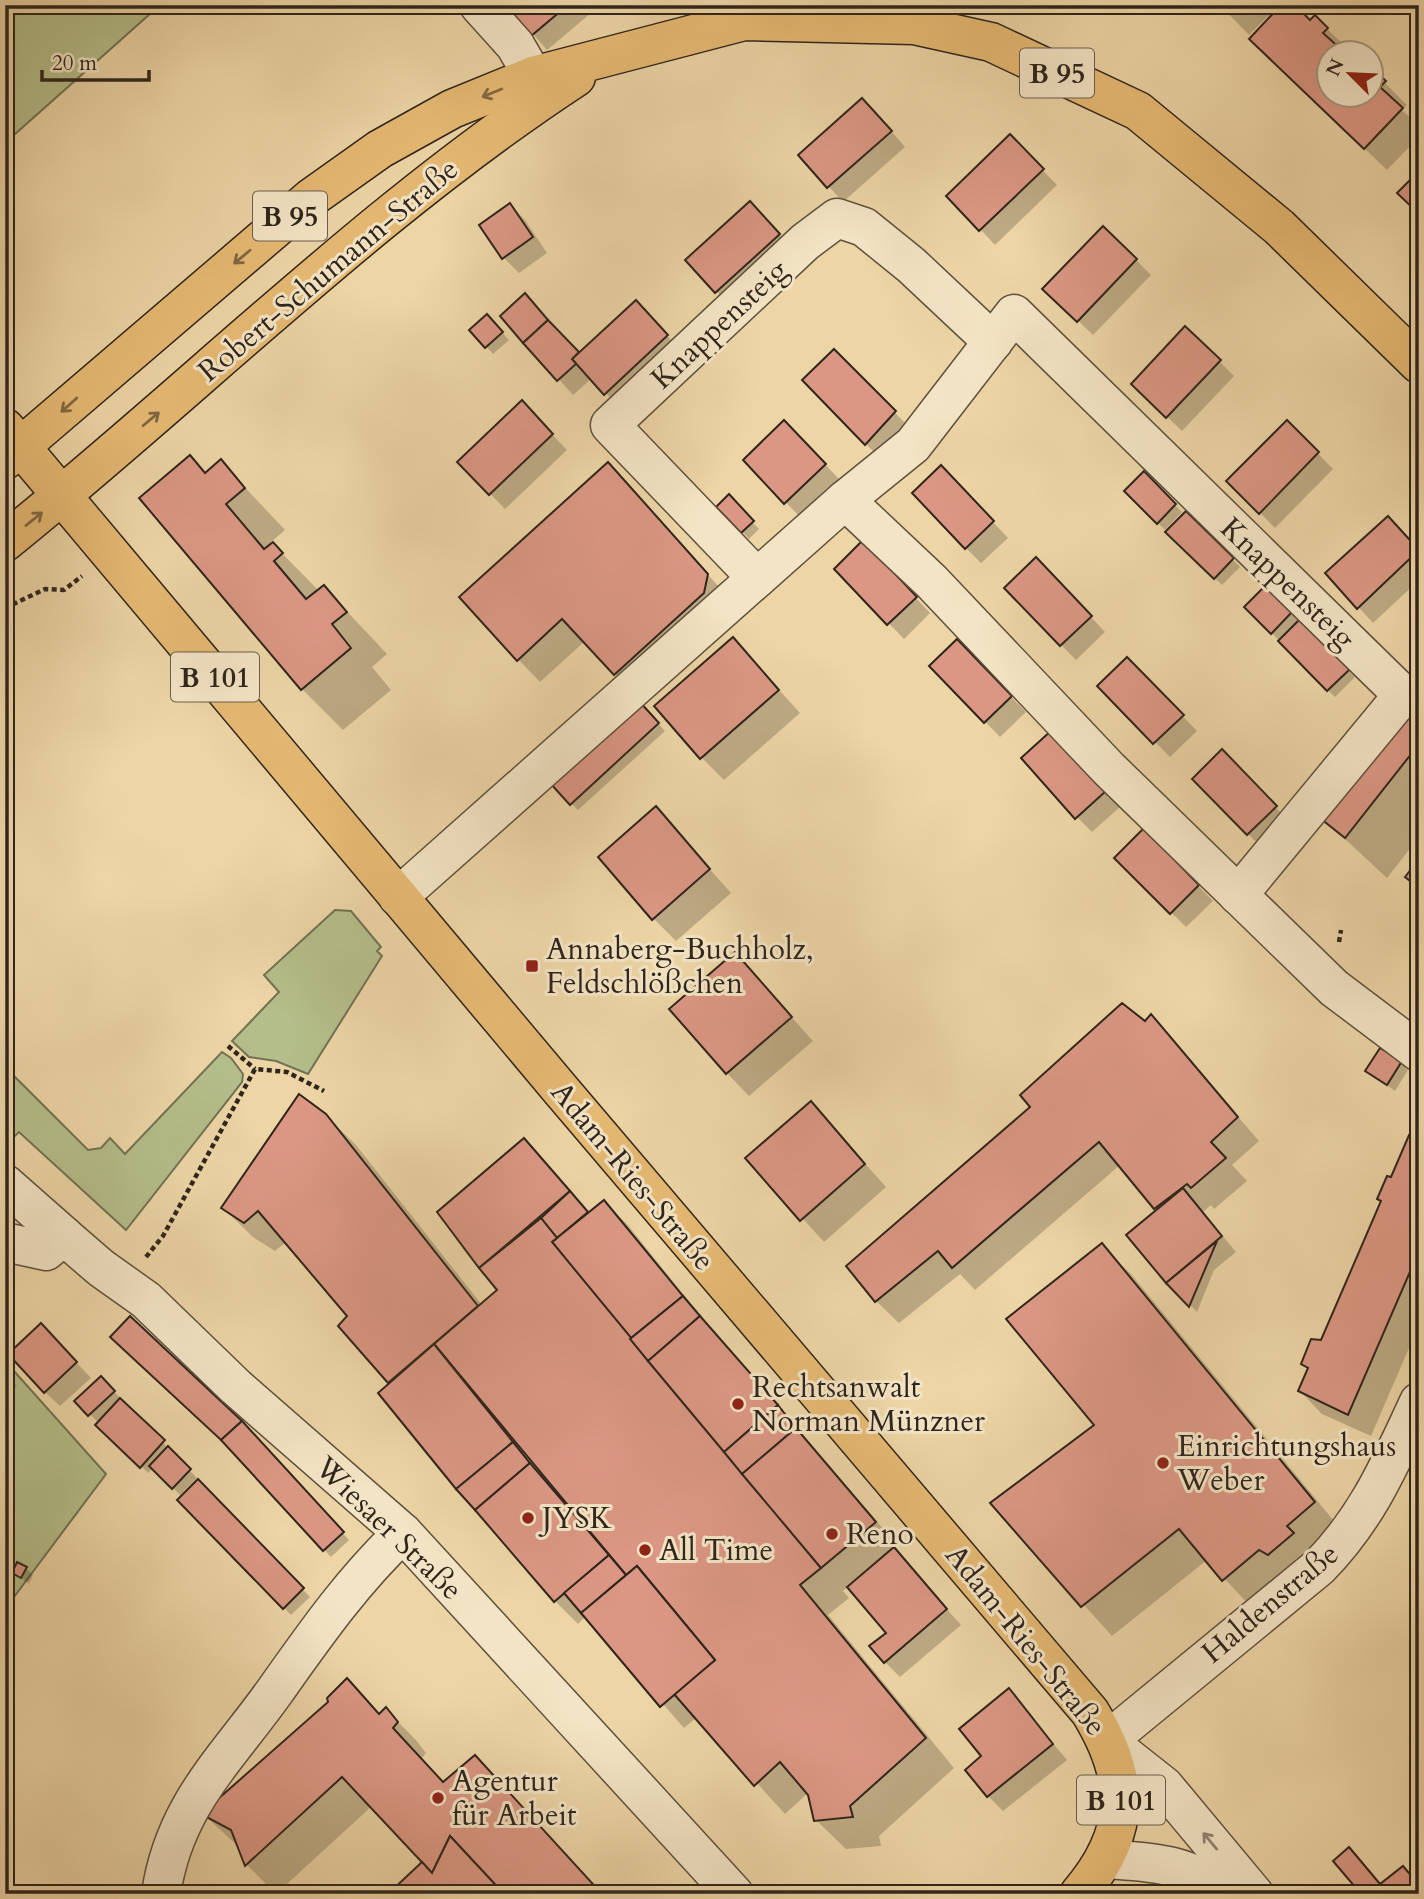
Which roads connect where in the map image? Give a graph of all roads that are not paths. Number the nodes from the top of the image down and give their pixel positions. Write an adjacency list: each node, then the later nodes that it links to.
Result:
1 (479, 5): 4 (street)
2 (743, 13): 3 (main road, Robert-Schumann-Straße / B 95); 6 (main road, Robert-Schumann-Straße / B 95)
3 (604, 59): 4 (main road, Robert-Schumann-Straße / B 95); 8 (main road, Robert-Schumann-Straße / B 95, one-way to 3)
4 (533, 76): 7 (main road, Robert-Schumann-Straße / B 95, one-way to 7)
5 (993, 342): 9 (street, Knappensteig); 11 (street, Knappensteig); 12 (street, Knappensteig)
6 (1419, 364)
7 (11, 445): 8 (main road, Adam-Ries-Straße / B 101)
8 (62, 496): 10 (main road, B 95, one-way to 8); 13 (main road, Adam-Ries-Straße / B 101)
9 (845, 500): 11 (street, Knappensteig); 12 (street)
10 (5, 542)
11 (757, 578): 13 (street, Knappensteig)
12 (1238, 895): 14 (street)
13 (398, 897): 20 (main road, Adam-Ries-Straße / B 101)
14 (1419, 1052)
15 (5, 1184): 16 (street, Wiesaer Straße)
16 (64, 1236): 17 (street); 19 (street, Wiesaer Straße)
17 (5, 1242)
18 (1419, 1402): 20 (street, Haldenstraße)
19 (403, 1533): 22 (street); 23 (street, Wiesaer Straße)
20 (1107, 1741): 21 (main road, B 101); 26 (street, Adam-Ries-Straße, one-way to 20)
21 (1105, 1859): 24 (main road, B 101); 25 (street)
22 (161, 1894)
23 (734, 1894)
24 (1079, 1894)
25 (1220, 1894)
26 (1254, 1894)

